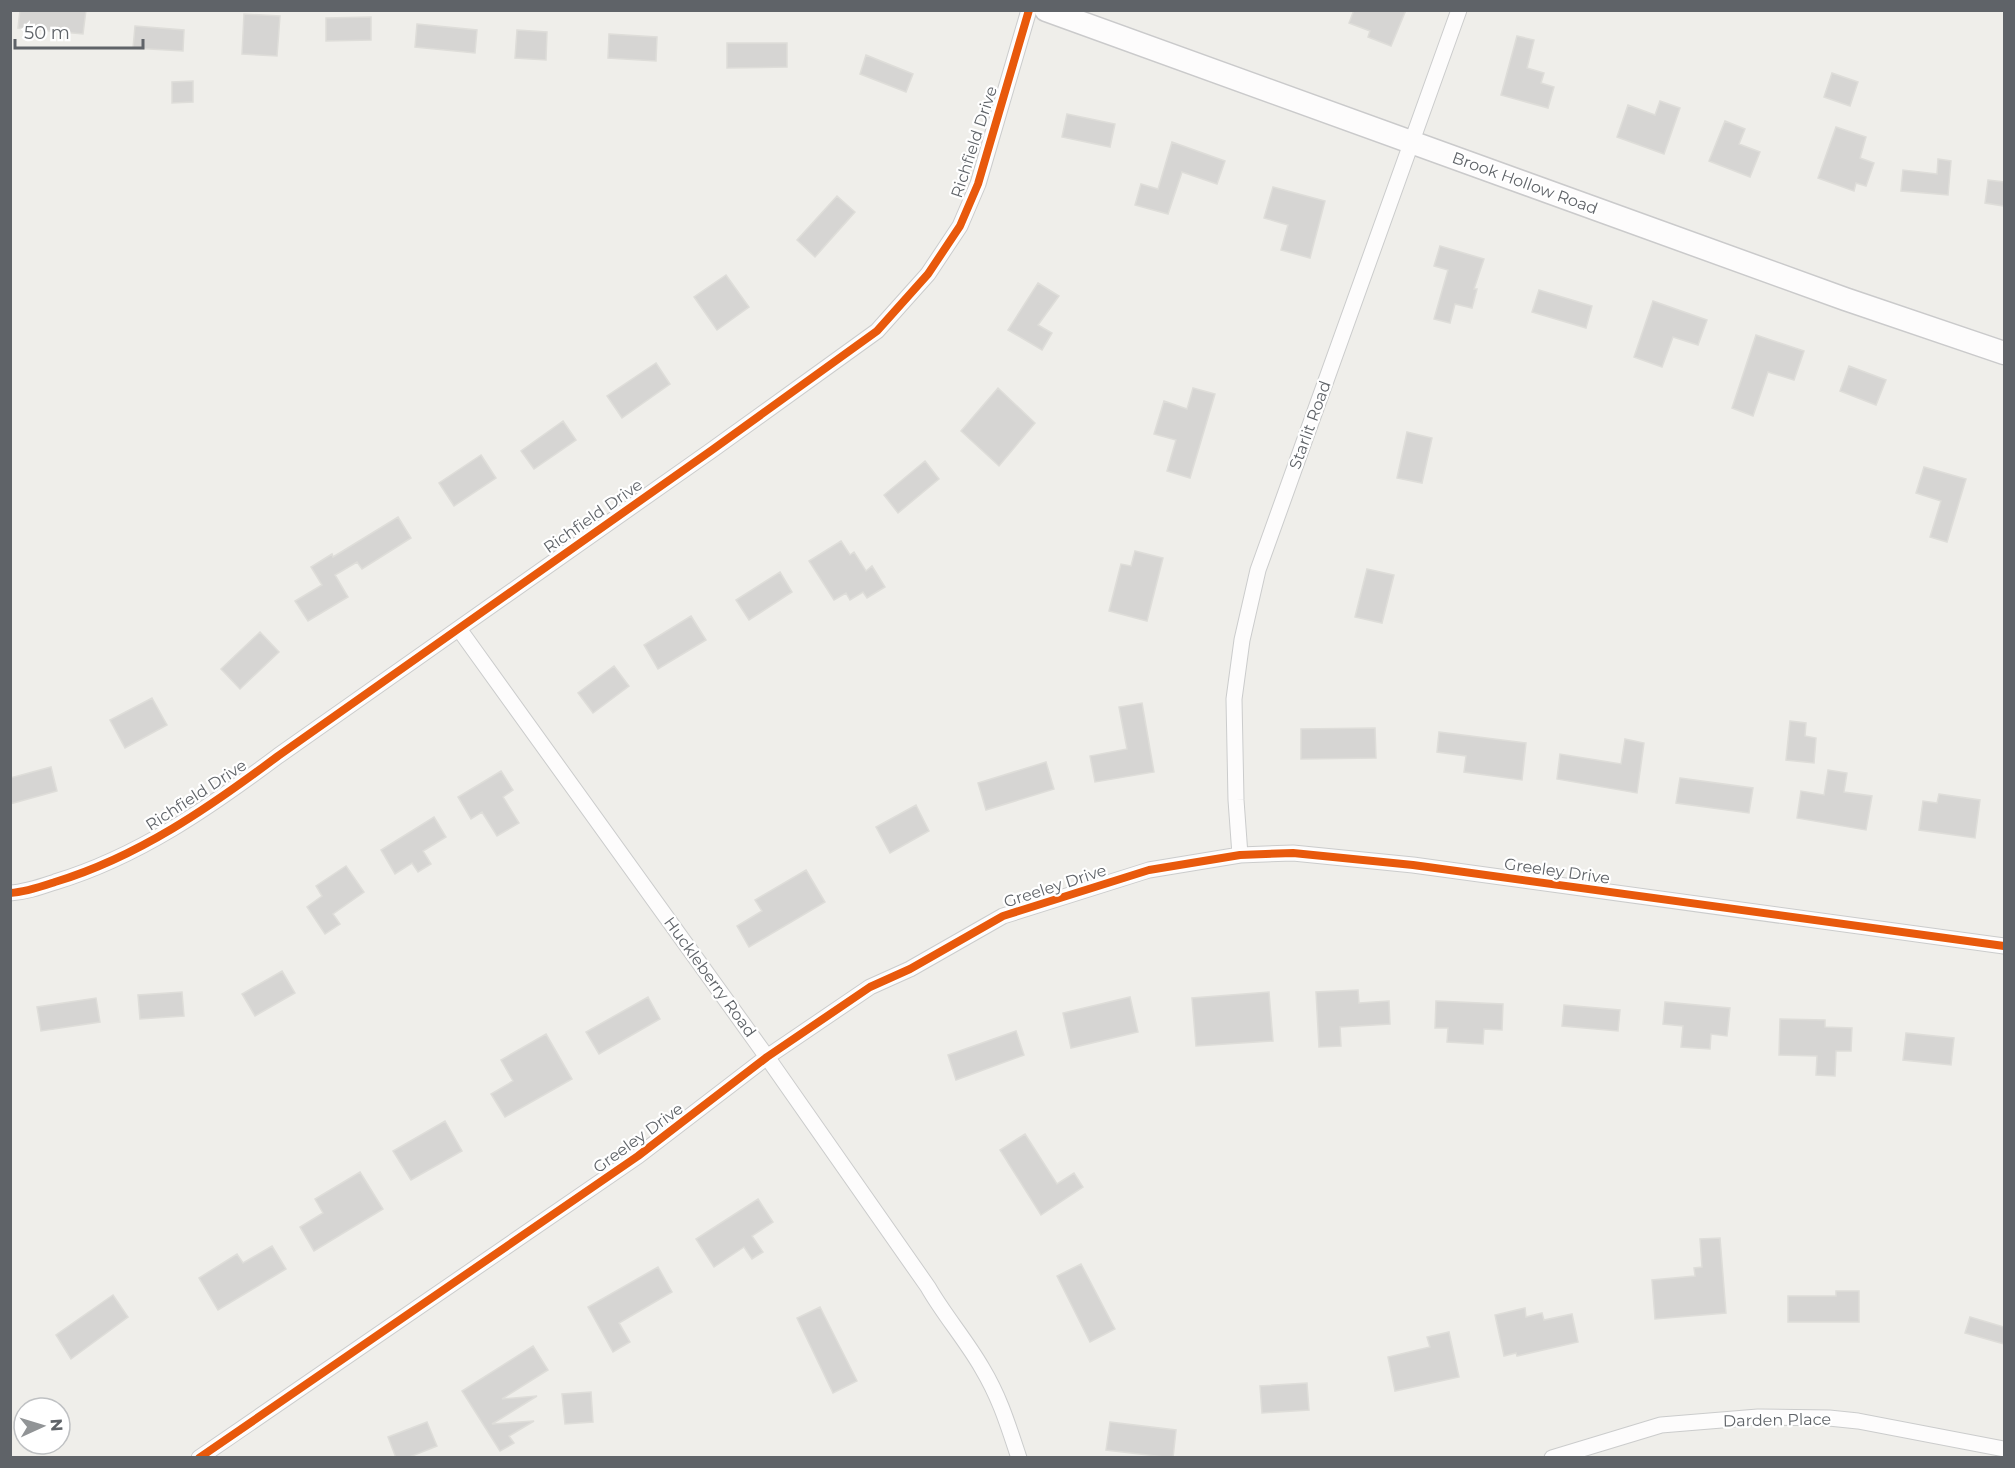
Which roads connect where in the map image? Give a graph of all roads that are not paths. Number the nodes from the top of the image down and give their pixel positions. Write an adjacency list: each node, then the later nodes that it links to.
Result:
1 (1029, 10): 6 (street, Richfield Drive)
2 (1046, 10): 4 (street, Brook Hollow Road)
3 (1459, 10): 4 (street, Starlit Road)
4 (1412, 142): 5 (street, Brook Hollow Road); 7 (street, Starlit Road)
5 (2004, 352)
6 (459, 629): 8 (street, Richfield Drive); 10 (street, Huckleberry Road)
7 (1239, 855): 9 (street, Greeley Drive); 10 (street, Greeley Drive)
8 (10, 893)
9 (2004, 946)
10 (767, 1057): 12 (street, Greeley Drive); 13 (street, Huckleberry Road)
11 (2004, 1449): 14 (street, Darden Place)
12 (199, 1458)
13 (1019, 1458)
14 (1552, 1458)

